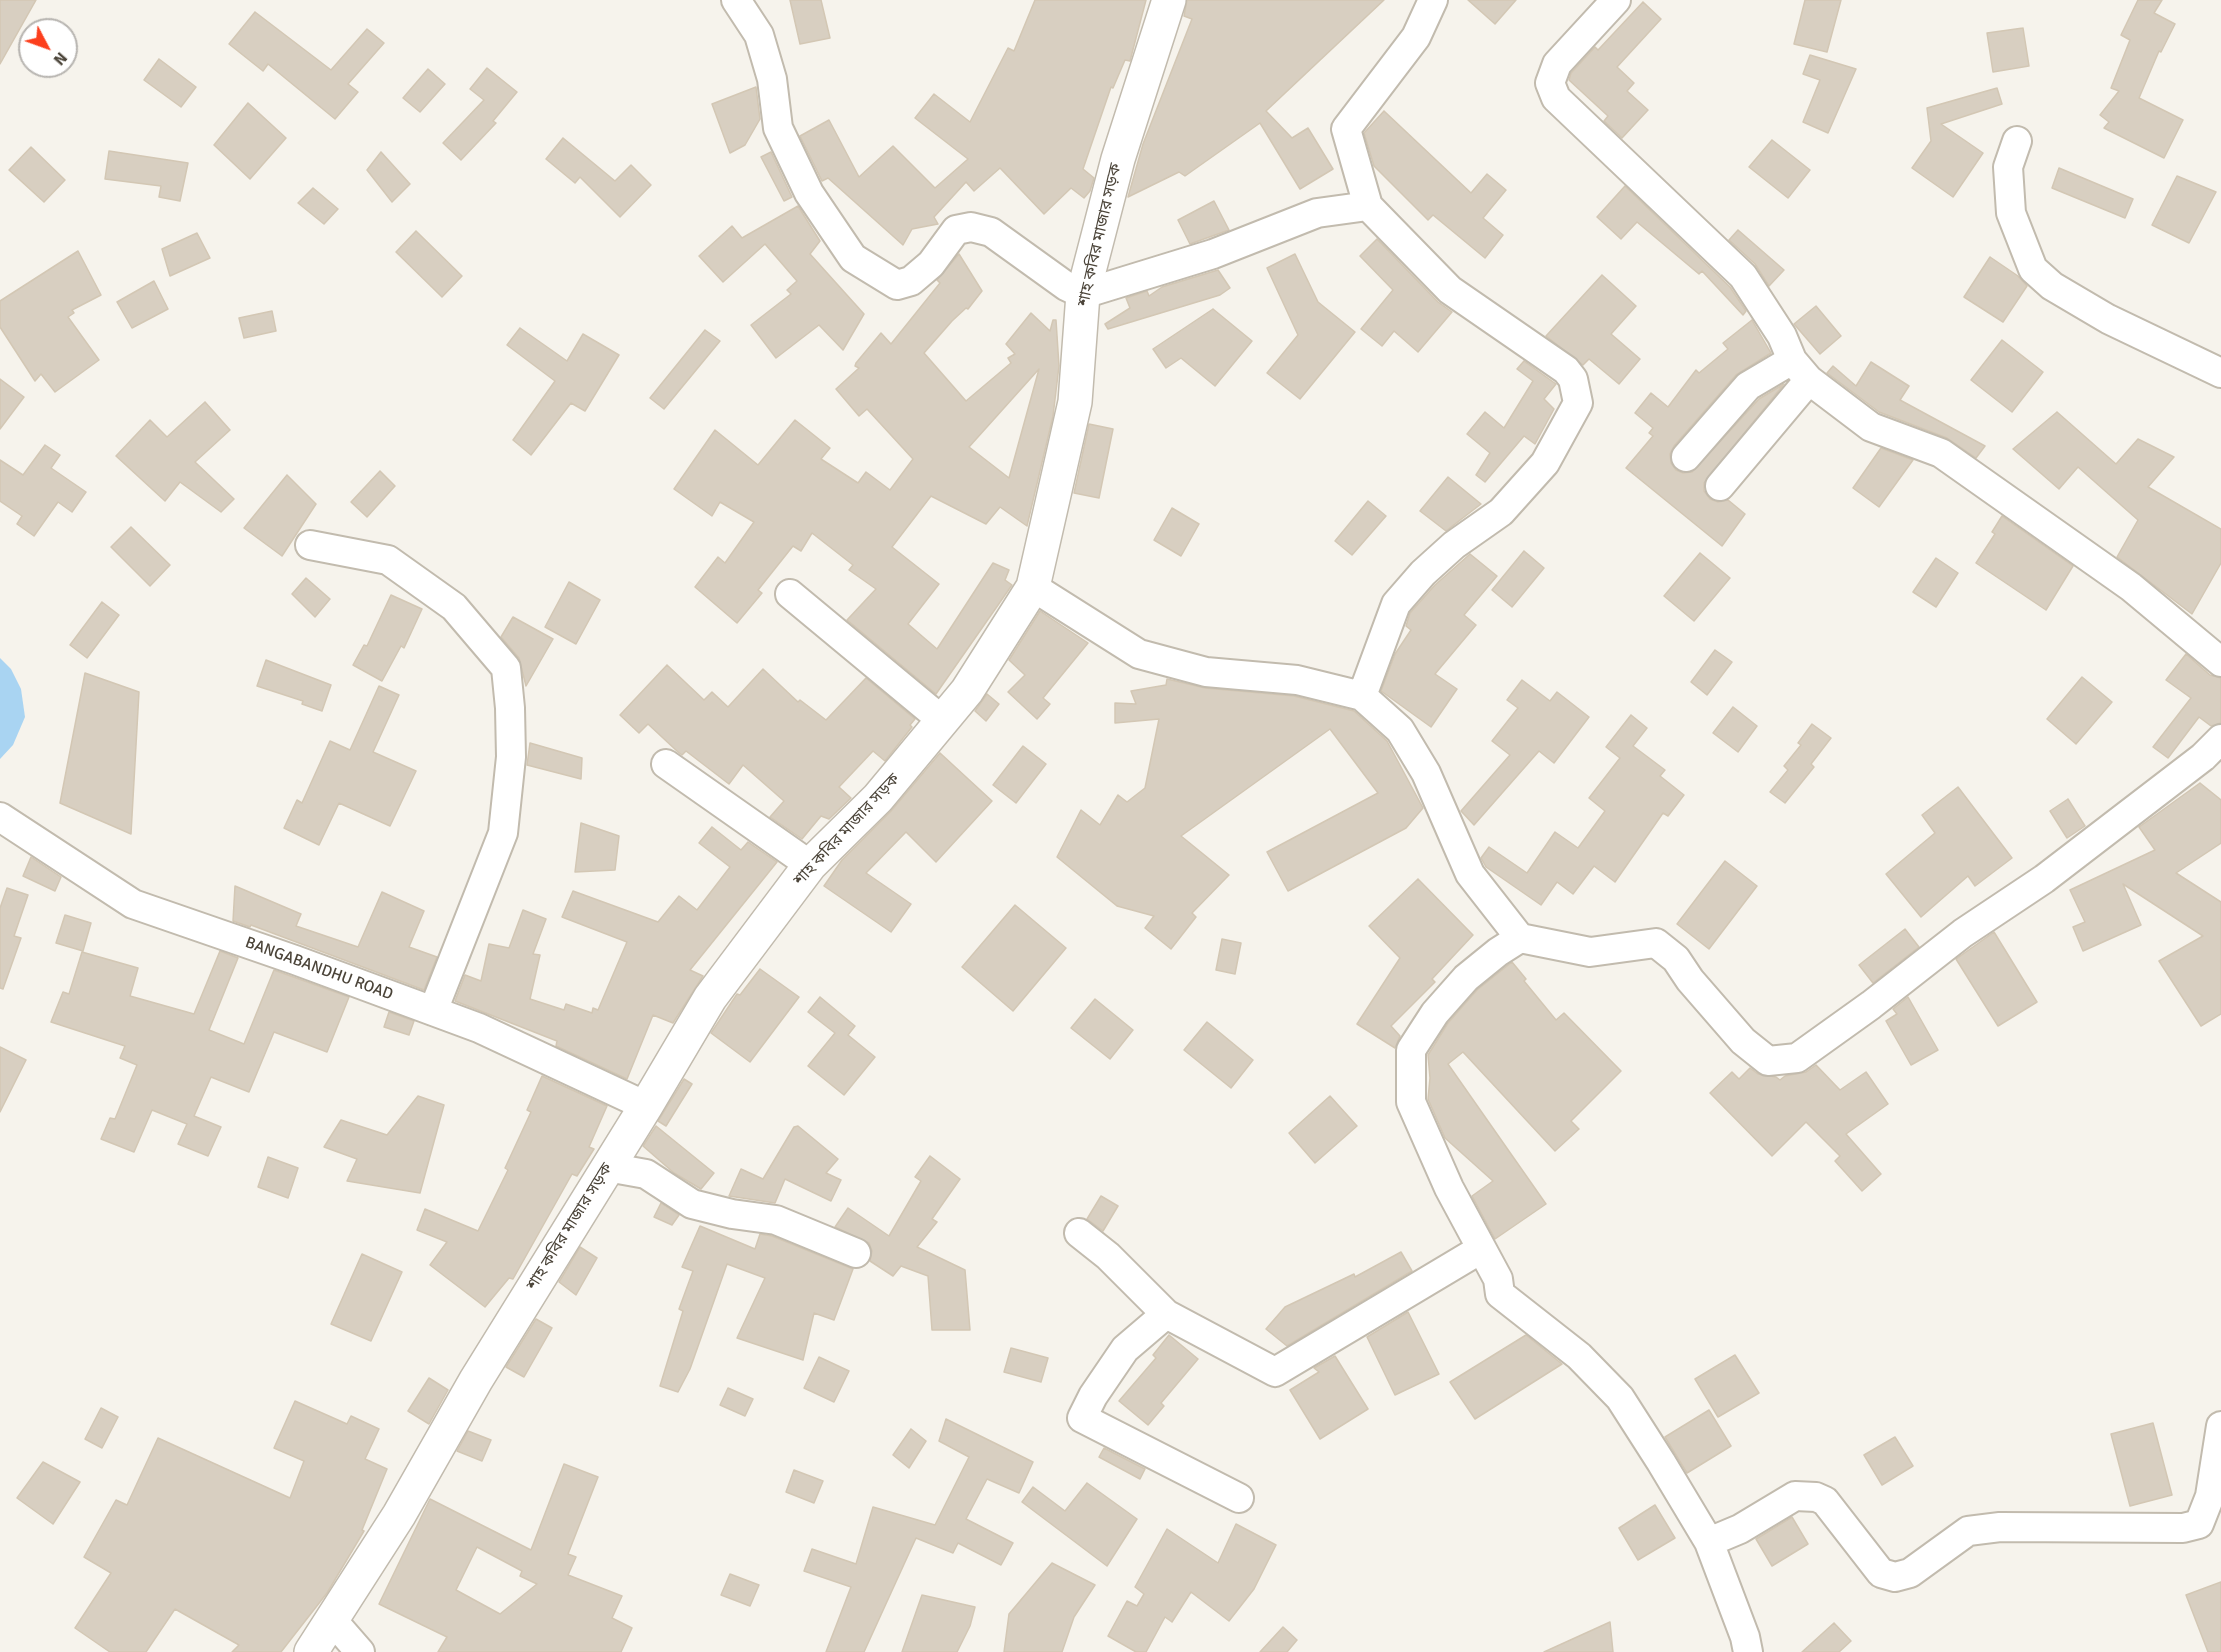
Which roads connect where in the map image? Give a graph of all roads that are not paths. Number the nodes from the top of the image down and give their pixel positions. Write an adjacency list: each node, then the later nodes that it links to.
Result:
1 (736, 0): 7 (street)
2 (1169, 0): 7 (street, শাহ কবির মাজার সড়ক)
3 (1433, 0): 6 (street)
4 (1616, 0): 8 (street)
5 (2017, 141): 9 (street)
6 (1368, 206): 7 (street); 16 (street)
7 (1083, 294): 13 (street, শাহ কবির মাজার সড়ক)
8 (1801, 370): 10 (street); 11 (street); 15 (street)
9 (2221, 373)
10 (1686, 457)
11 (1720, 486)
12 (310, 545): 23 (street)
13 (1033, 587): 16 (street); 17 (street, শাহ কবির মাজার সড়ক)
14 (790, 594): 17 (street)
15 (2221, 662)
16 (1362, 696): 22 (street)
17 (943, 721): 21 (street, শাহ কবির মাজার সড়ক)
18 (2221, 739): 22 (street)
19 (666, 764): 21 (street)
20 (0, 817): 23 (street, BANGABANDHU ROAD)
21 (810, 865): 24 (street, শাহ কবির মাজার সড়ক)
22 (1520, 938): 27 (street)
23 (433, 1011): 24 (street, BANGABANDHU ROAD)
24 (646, 1106): 25 (street, শাহ কবির মাজার সড়ক)
25 (607, 1167): 28 (street); 33 (street, শাহ কবির মাজার সড়ক)
26 (1079, 1233): 29 (street)
27 (1481, 1249): 29 (street); 32 (street)
28 (856, 1253)
29 (1166, 1314): 31 (street)
30 (2221, 1426): 32 (street)
31 (1239, 1498)
32 (1709, 1542): 36 (street)
33 (333, 1621): 34 (street, শাহ কবির মাজার সড়ক); 35 (street)
34 (310, 1652)
35 (360, 1652)
36 (1748, 1652)

